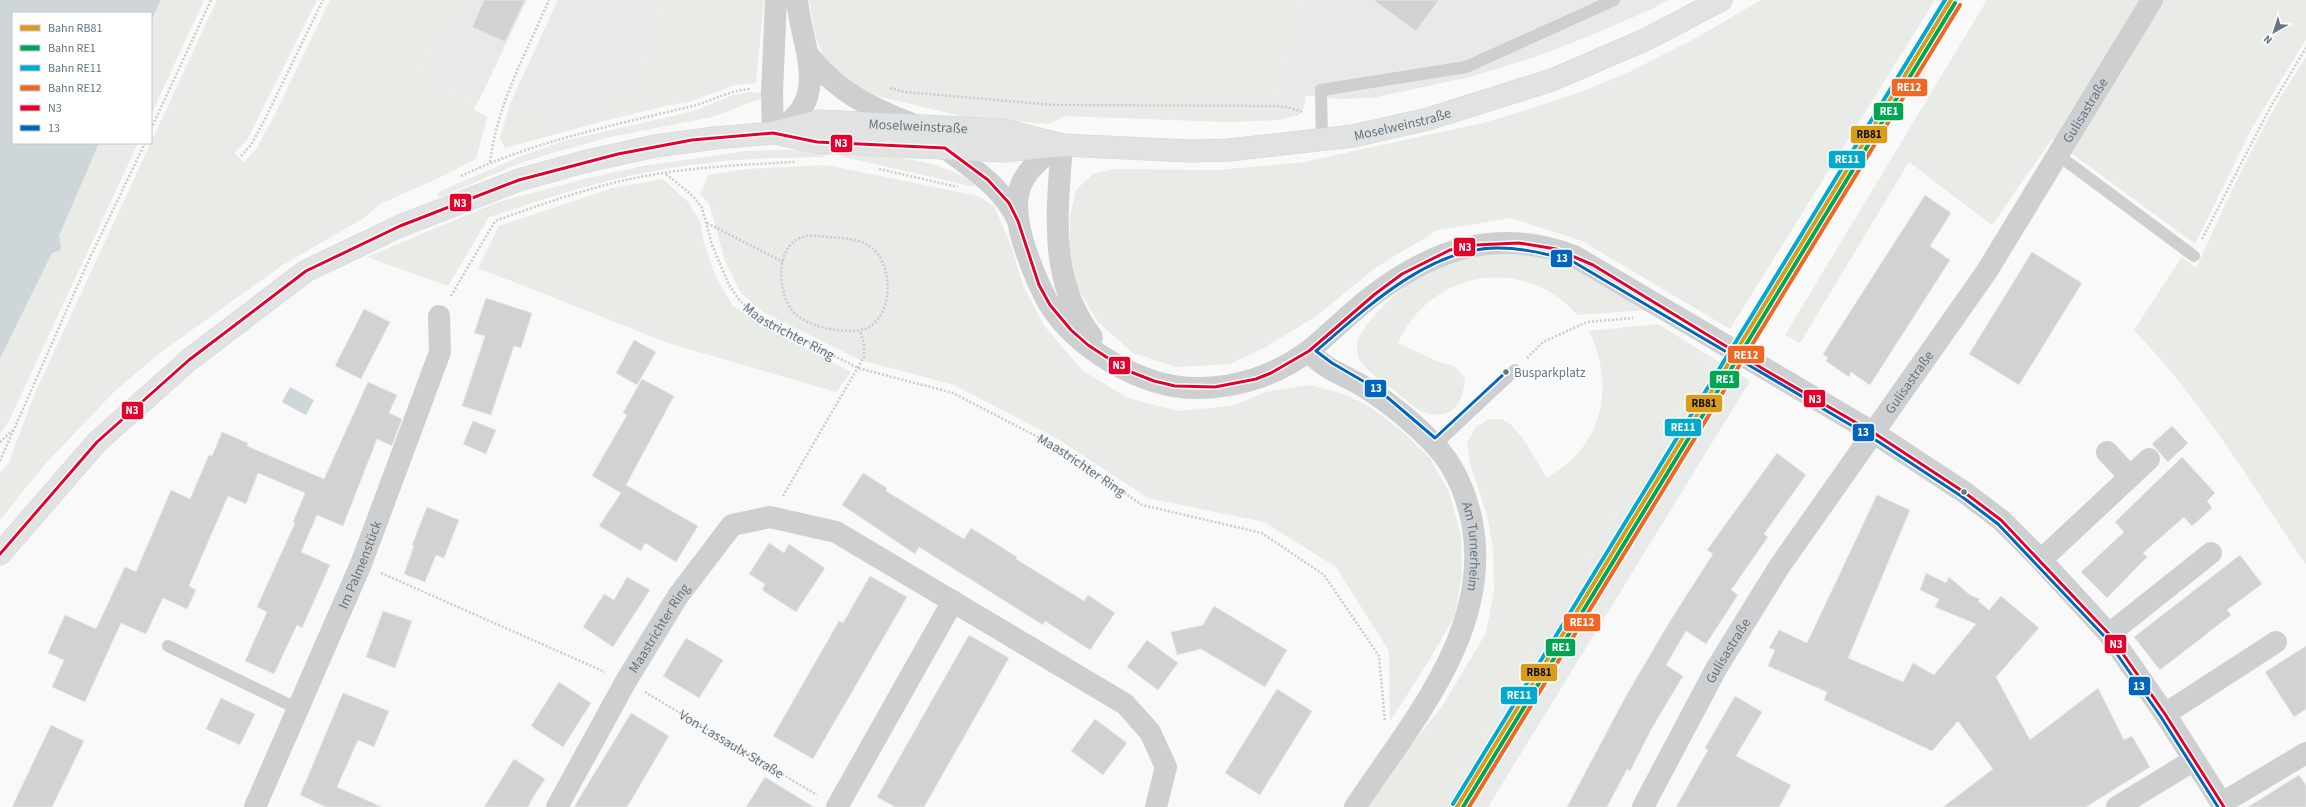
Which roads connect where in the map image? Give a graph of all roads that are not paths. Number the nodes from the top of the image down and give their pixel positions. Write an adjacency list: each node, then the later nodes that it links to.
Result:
1 (776, 0): 9 (street)
2 (797, 0): 6 (street)
3 (1614, 0): 8 (lane)
4 (1721, 0): 8 (main road, Moselweinstraße)
5 (2152, 0): 12 (street, Gulisastraße)
6 (810, 57): 7 (street); 9 (street)
7 (914, 125): 9 (main road, Moselweinstraße); 10 (main road, Moselweinstraße)
8 (1321, 130): 10 (main road, Moselweinstraße)
9 (773, 133): 11 (main road, Moselweinstraße); 25 (main road, Moselweinstraße)
10 (1062, 145): 11 (main road, Moselweinstraße); 13 (street); 17 (street)
11 (945, 148): 13 (street)
12 (2058, 155): 14 (lane); 19 (street, Gulisastraße)
13 (1018, 221): 17 (street)
14 (2194, 256)
15 (439, 316): 31 (street, Im Palmenstück)
16 (1309, 351): 17 (street); 19 (street); 20 (street, Am Turnerheim)
17 (1113, 362)
18 (1515, 370): 20 (lane)
19 (1874, 433): 26 (street); 41 (street, Gulisastraße)
20 (1435, 445): 40 (street, Am Turnerheim)
21 (2107, 452): 23 (street)
22 (2149, 459): 23 (street)
23 (2130, 477): 26 (street)
24 (2211, 553): 28 (street)
25 (0, 554)
26 (2041, 560): 28 (street)
27 (953, 601): 35 (street); 38 (street, Maastrichter Ring); 39 (street, Maastrichter Ring)
28 (2109, 634): 32 (street)
29 (2276, 642): 32 (street)
30 (168, 646): 31 (lane)
31 (298, 709): 37 (street, Im Palmenstück)
32 (2165, 714): 34 (street)
33 (2306, 753): 36 (street)
34 (2194, 760): 36 (street); 42 (street)
35 (830, 803)
36 (2223, 805)
37 (255, 807)
38 (557, 807)
39 (1156, 807)
40 (1355, 807)
41 (1643, 807)
42 (2117, 807)

